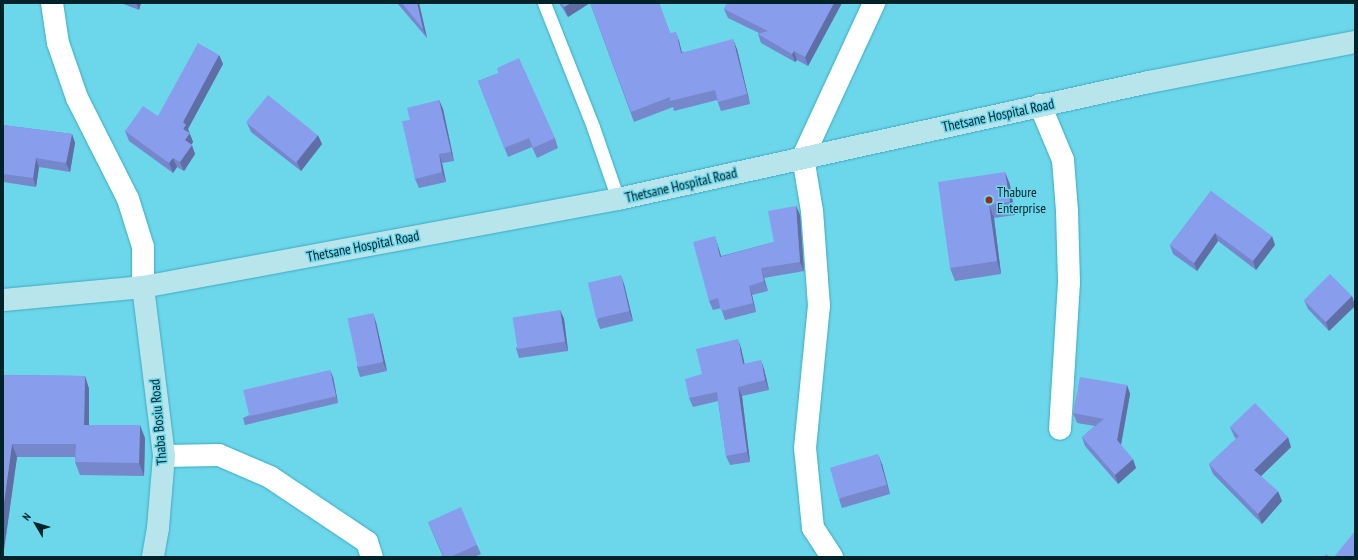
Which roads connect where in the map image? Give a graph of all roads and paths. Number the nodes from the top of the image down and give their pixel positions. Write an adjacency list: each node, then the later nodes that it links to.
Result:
1 (52, 3): 8 (street)
2 (544, 3): 7 (lane)
3 (874, 3): 6 (street)
4 (1355, 42): 5 (main road, Thetsane Hospital Road)
5 (1040, 105): 6 (main road, Thetsane Hospital Road); 10 (street)
6 (802, 157): 7 (main road, Thetsane Hospital Road); 12 (street)
7 (618, 200): 8 (main road, Thetsane Hospital Road)
8 (143, 287): 9 (main road, Thetsane Hospital Road); 11 (main road, Thaba Bosiu Road)
9 (3, 300)
10 (1060, 429)
11 (164, 456): 13 (main road, Thaba Bosiu Road); 14 (street)
12 (830, 556)
13 (153, 557)
14 (372, 557)

